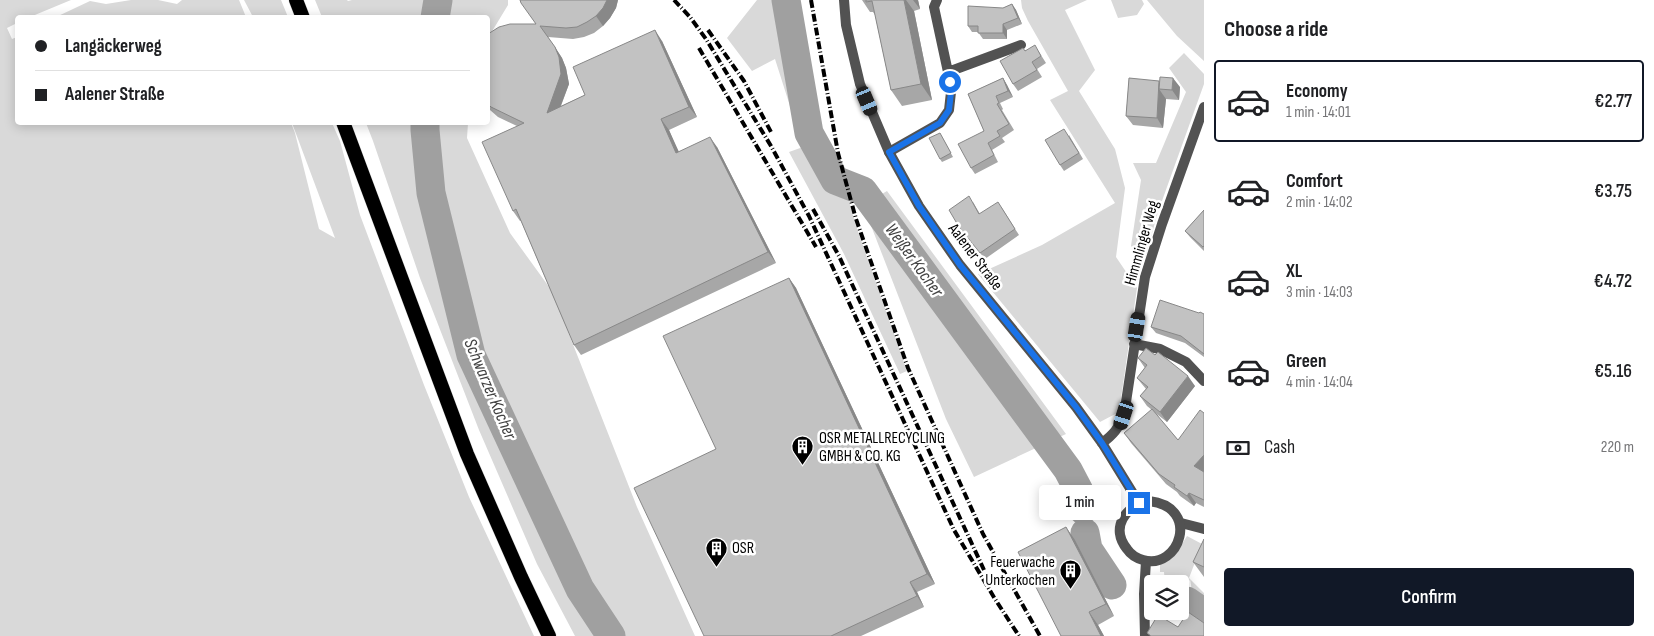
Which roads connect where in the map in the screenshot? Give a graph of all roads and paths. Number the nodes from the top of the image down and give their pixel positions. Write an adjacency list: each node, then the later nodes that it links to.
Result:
1 (296, 0): 4 (highway)
2 (844, 0): 9 (street, Aalener Straße)
3 (937, 0): 6 (street)
4 (302, 15)
5 (1021, 45): 6 (street)
6 (948, 72): 9 (street)
7 (1204, 107): 10 (street, Himmlinger Weg)
8 (344, 125): 17 (highway)
9 (889, 152): 12 (street, Aalener Straße)
10 (1134, 344): 11 (street); 12 (street, Himmlinger Weg)
11 (1204, 381)
12 (1102, 443): 13 (street, Aalener Straße)
13 (1139, 503): 14 (street); 16 (street)
14 (1181, 523): 15 (street); 16 (street)
15 (1204, 529)
16 (1146, 561): 18 (street)
17 (549, 636)
18 (1145, 636)

